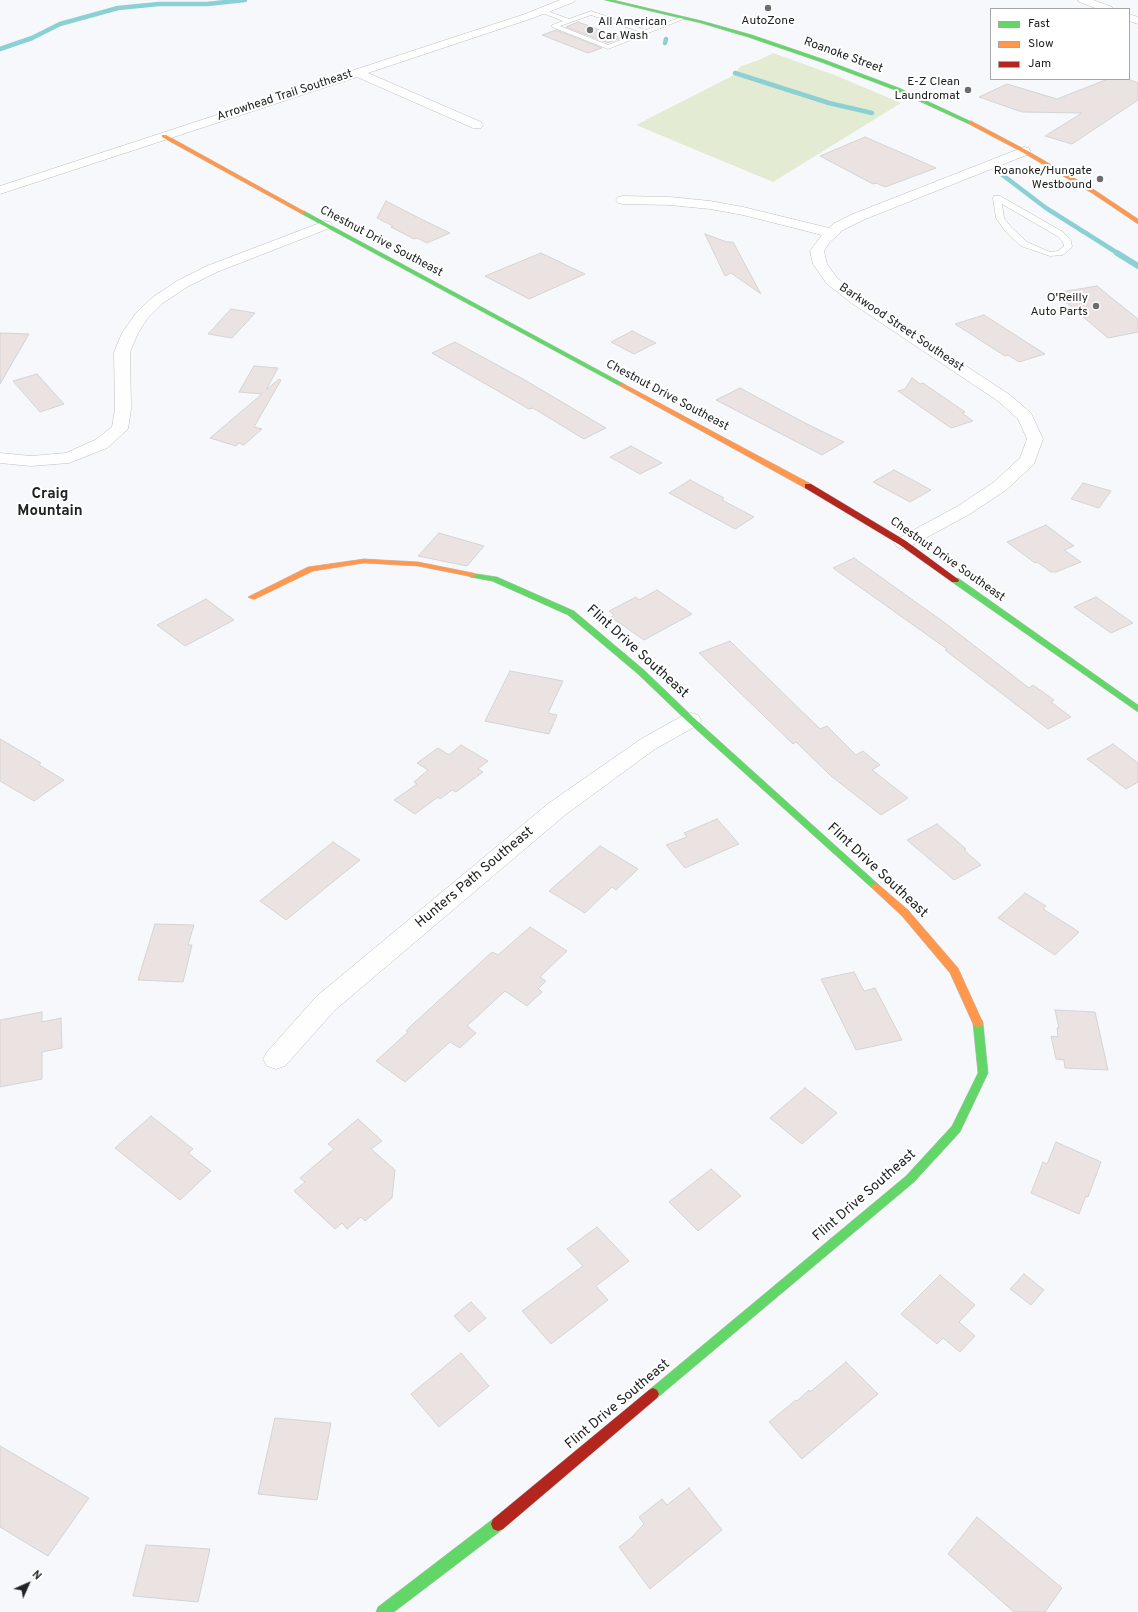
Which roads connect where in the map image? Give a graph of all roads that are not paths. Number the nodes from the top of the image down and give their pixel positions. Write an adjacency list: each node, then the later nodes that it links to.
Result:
1 (570, 0): 5 (street, Arrowhead Trail Southeast)
2 (607, 0): 6 (street, Roanoke Street)
3 (1083, 0): 4 (street)
4 (1105, 8)
5 (542, 11): 7 (lane); 9 (street, Arrowhead Trail Southeast)
6 (683, 18): 8 (lane); 12 (street, Roanoke Street)
7 (569, 21): 8 (lane); 8 (lane)
8 (646, 32)
9 (356, 72): 10 (street); 11 (street, Arrowhead Trail Southeast)
10 (477, 125)
11 (164, 136): 13 (street, Arrowhead Trail Southeast); 17 (street, Chestnut Drive Southeast)
12 (1024, 150): 16 (street, Roanoke Street); 18 (street, Barkwood Street Southeast)
13 (0, 190)
14 (997, 198): 14 (lane)
15 (624, 200): 18 (street)
16 (1138, 222)
17 (325, 225): 19 (street); 20 (street, Chestnut Drive Southeast)
18 (832, 233): 20 (street, Barkwood Street Southeast)
19 (0, 458)
20 (903, 543): 22 (street, Chestnut Drive Southeast)
21 (252, 597): 23 (street, Flint Drive Southeast)
22 (1138, 709)
23 (691, 720): 24 (street, Hunters Path Southeast); 25 (street, Flint Drive Southeast)
24 (276, 1059)
25 (383, 1612)

